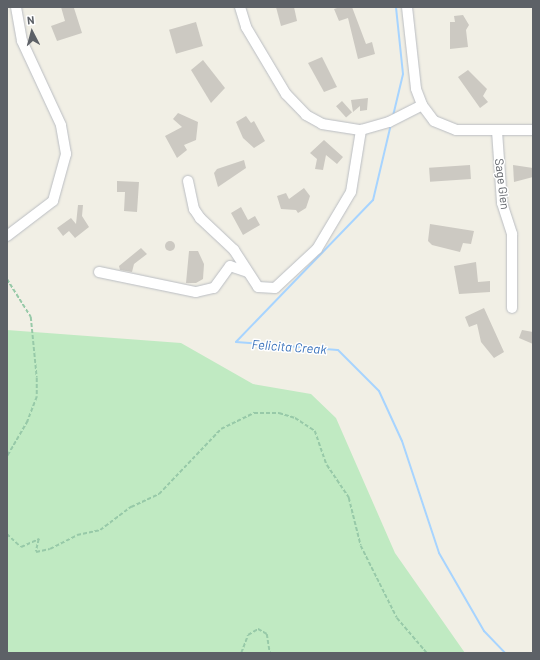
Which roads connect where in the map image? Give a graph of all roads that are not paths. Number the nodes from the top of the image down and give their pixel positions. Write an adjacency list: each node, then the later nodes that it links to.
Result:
1 (16, 7): 9 (street)
2 (240, 7): 5 (street)
3 (407, 7): 4 (street)
4 (422, 105): 5 (street); 7 (street)
5 (361, 130): 11 (street)
6 (533, 130): 7 (street)
7 (497, 131): 12 (street, Sage Glen)
8 (188, 181): 11 (street)
9 (7, 236)
10 (99, 272): 11 (street)
11 (249, 273)
12 (512, 308)

